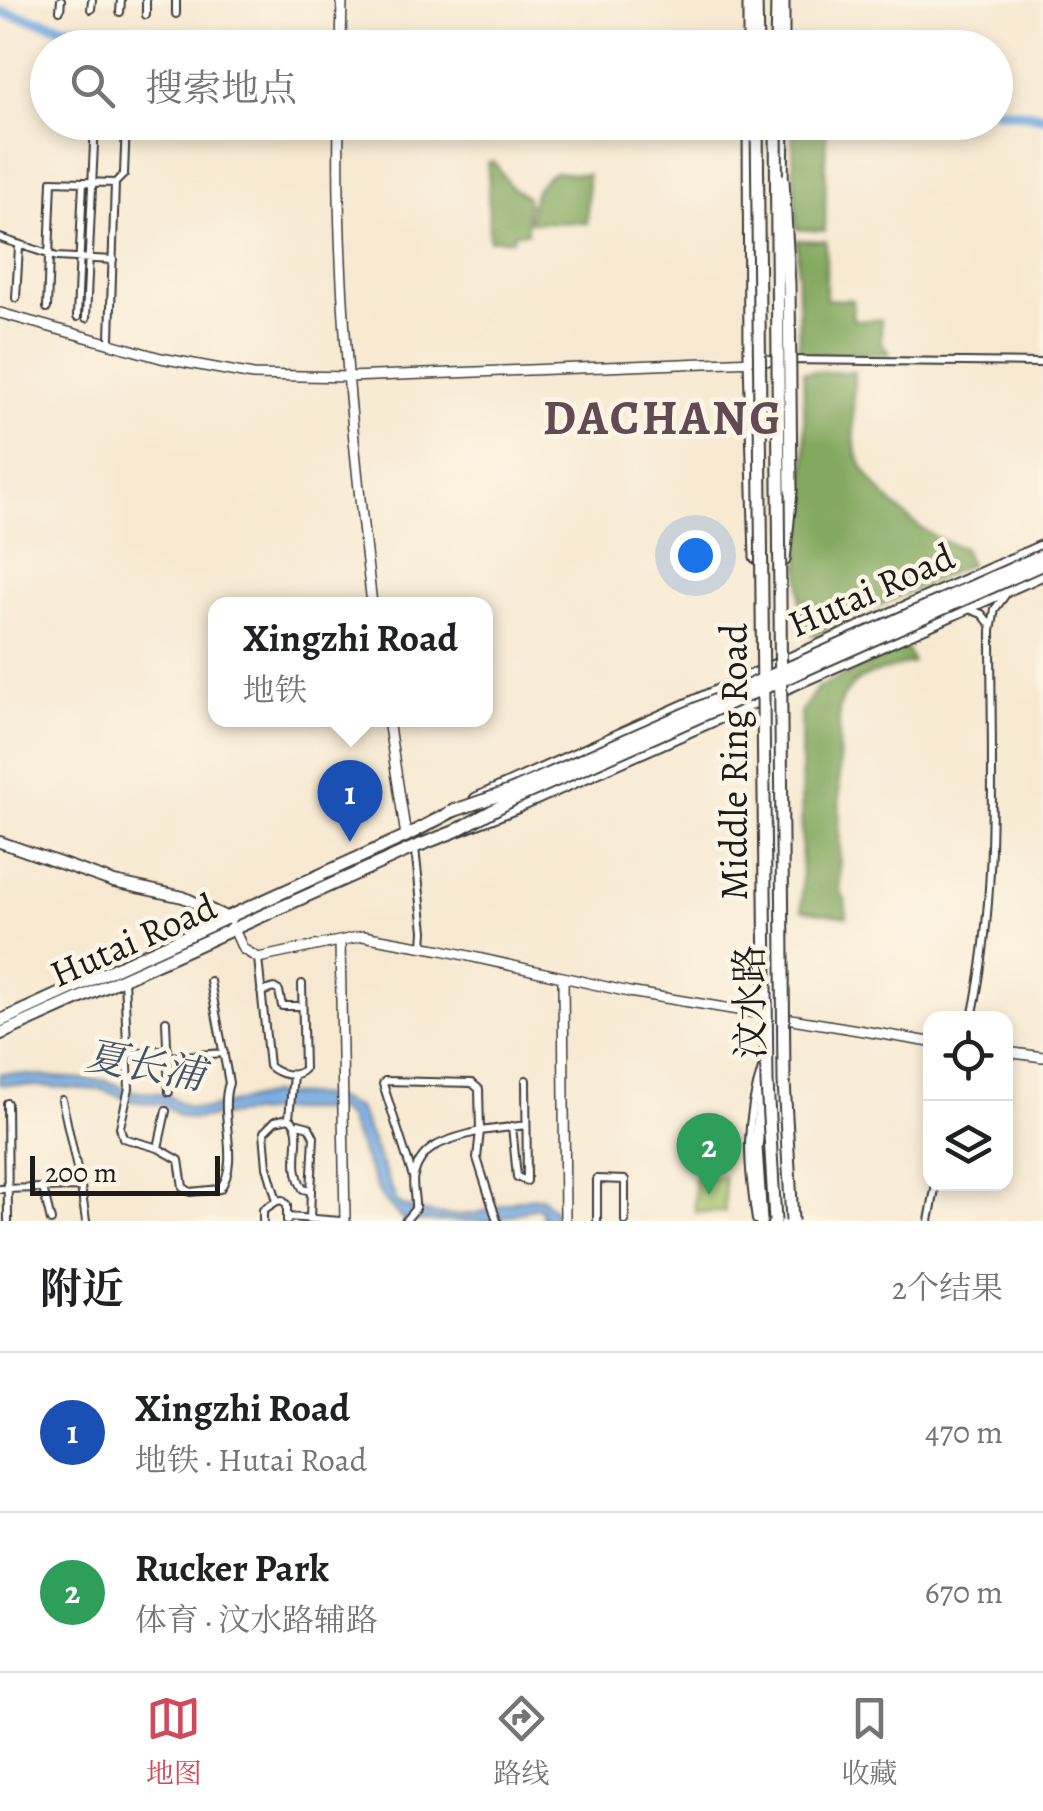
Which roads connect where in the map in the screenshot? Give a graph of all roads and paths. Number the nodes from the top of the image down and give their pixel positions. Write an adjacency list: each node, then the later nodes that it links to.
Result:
1 (60, 0): 8 (street)
2 (121, 0): 9 (street)
3 (146, 0): 11 (street)
4 (176, 0): 10 (street)
5 (342, 0): 12 (street)
6 (752, 0): 13 (main road)
7 (780, 0): 14 (main road)
8 (60, 10)
9 (120, 12)
10 (176, 14)
11 (146, 15)
12 (341, 30)
13 (753, 30)
14 (780, 30)
15 (93, 140): 23 (street)
16 (125, 140): 24 (street)
17 (340, 140): 38 (street)
18 (749, 140): 35 (main road)
19 (757, 140): 120 (main road, Middle Ring Road, bridge)
20 (779, 140): 120 (main road, Middle Ring Road, bridge)
21 (779, 140): 36 (main road)
22 (780, 140): 42 (main road, bridge)
23 (87, 182): 24 (street); 27 (street); 28 (street)
24 (115, 183): 29 (street)
25 (0, 238): 26 (street)
26 (19, 246): 27 (street); 30 (street)
27 (49, 255): 28 (street); 31 (street)
28 (84, 258): 29 (street); 33 (street)
29 (113, 260): 34 (street)
30 (16, 298)
31 (48, 308)
32 (0, 313): 38 (street)
33 (82, 318)
34 (110, 338)
35 (750, 360): 36 (street); 38 (street); 49 (main road)
36 (781, 360): 37 (street); 42 (main road)
37 (1043, 363)
38 (349, 377): 45 (street)
39 (1043, 546): 48 (main road, Hutai Road)
40 (1043, 555): 53 (main road, Hutai Road, bridge)
41 (1043, 564): 55 (main road, Hutai Road, bridge)
42 (783, 569): 48 (main road, 汶水路)
43 (1043, 574): 44 (main road, Hutai Road)
44 (1010, 589): 46 (main road, Hutai Road); 47 (street)
45 (371, 597)
46 (966, 609): 47 (street); 50 (main road, Hutai Road)
47 (991, 631): 71 (street)
48 (784, 662): 49 (main road, Hutai Road); 50 (main road, 汶水路)
49 (760, 671): 50 (main road); 53 (main road, Hutai Road)
50 (772, 695): 52 (main road, 汶水路); 54 (main road); 55 (main road, Hutai Road); 72 (main road)
51 (389, 727): 56 (street)
52 (771, 785): 54 (main road); 60 (main road, 汶水路)
53 (450, 812): 56 (main road, Hutai Road)
54 (761, 815): 59 (main road)
55 (457, 830): 58 (main road, Hutai Road)
56 (406, 836): 61 (main road, Hutai Road)
57 (0, 842): 61 (main road)
58 (415, 847): 61 (main road, Hutai Road); 63 (street)
59 (762, 868): 60 (main road); 72 (main road)
60 (772, 893): 72 (main road, 汶水路)
61 (231, 922): 64 (street); 65 (main road, Hutai Road); 74 (main road, Hutai Road)
62 (340, 941): 63 (street); 64 (street); 113 (street)
63 (423, 946): 66 (street)
64 (258, 958): 69 (street)
65 (124, 977): 75 (main road, Hutai Road); 80 (street)
66 (563, 977): 72 (street); 116 (street)
67 (210, 980): 77 (street)
68 (302, 984): 70 (street)
69 (262, 992): 70 (street); 85 (street)
70 (302, 1006): 83 (street)
71 (973, 1011)
72 (775, 1014): 76 (street); 82 (main road); 98 (main road, 汶水路); 120 (main road)
73 (166, 1020): 78 (street)
74 (0, 1021)
75 (0, 1034)
76 (923, 1041)
77 (224, 1052): 78 (street); 99 (street)
78 (168, 1053): 80 (street); 88 (street)
79 (1013, 1053): 81 (street)
80 (128, 1054): 99 (street)
81 (1043, 1057)
82 (764, 1064): 87 (main road); 119 (street)
83 (304, 1069): 84 (street); 85 (street)
84 (314, 1072)
85 (294, 1074): 93 (street)
86 (526, 1080): 95 (street)
87 (764, 1083): 92 (main road); 119 (main road)
88 (169, 1092)
89 (62, 1100): 101 (street)
90 (7, 1103): 103 (street)
91 (166, 1111): 99 (street)
92 (764, 1114): 98 (main road); 120 (main road)
93 (290, 1116): 94 (street); 106 (street)
94 (298, 1124): 104 (street); 104 (street)
95 (526, 1125): 96 (street); 96 (street)
96 (512, 1126): 97 (street)
97 (480, 1131): 100 (street); 100 (street); 115 (street)
98 (776, 1138): 120 (main road, 汶水路)
99 (158, 1148)
100 (413, 1177): 114 (street)
101 (80, 1187): 102 (street); 111 (street)
102 (43, 1188): 103 (street); 110 (street)
103 (4, 1189): 109 (street)
104 (311, 1191): 107 (street)
105 (935, 1191): 121 (street)
106 (277, 1201): 108 (street); 112 (street)
107 (310, 1218): 108 (street); 113 (street)
108 (287, 1219)
109 (8, 1221)
110 (51, 1221)
111 (86, 1221)
112 (262, 1221)
113 (343, 1221)
114 (405, 1221)
115 (497, 1221)
116 (565, 1221)
117 (598, 1221): 118 (street)
118 (625, 1221)
119 (759, 1221)
120 (783, 1221)
121 (929, 1221)

